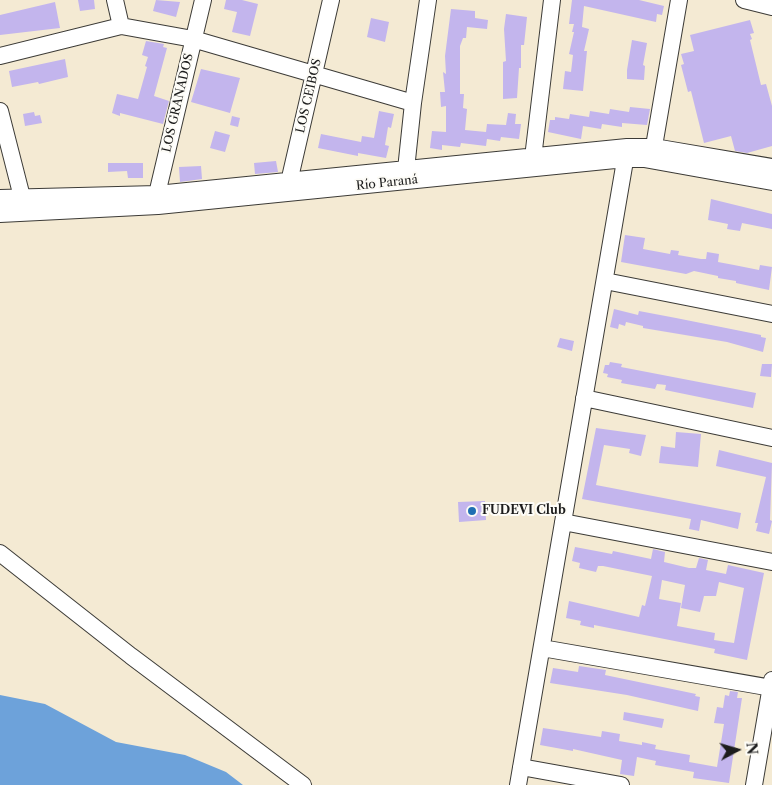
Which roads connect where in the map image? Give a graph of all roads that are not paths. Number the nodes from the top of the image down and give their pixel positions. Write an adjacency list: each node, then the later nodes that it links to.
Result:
1 (115, 0): 9 (street)
2 (203, 0): 10 (street, LOS GRANADOS)
3 (331, 0): 12 (street, LOS CEIBOS)
4 (428, 0): 13 (street)
5 (552, 0): 17 (street)
6 (678, 0): 16 (street)
7 (748, 0): 8 (street)
8 (772, 7)
9 (121, 26): 10 (street); 11 (street)
10 (193, 39): 12 (street); 23 (street, LOS GRANADOS)
11 (0, 56)
12 (314, 74): 13 (street); 21 (street, LOS CEIBOS)
13 (413, 103): 19 (street)
14 (0, 111): 24 (street)
15 (626, 153): 16 (street, Río Paraná); 17 (street, Río Paraná); 26 (street)
16 (653, 154): 18 (street, Río Paraná); 20 (street, Río Paraná)
17 (532, 162): 19 (street, Río Paraná)
18 (772, 167)
19 (405, 175): 21 (street, Río Paraná)
20 (772, 182)
21 (289, 188): 23 (street, Río Paraná)
22 (0, 198): 24 (street, Río Paraná)
23 (157, 200): 24 (street, Río Paraná)
24 (22, 205): 25 (street, Río Paraná)
25 (0, 214)
26 (605, 281): 27 (street); 28 (street)
27 (772, 314)
28 (584, 398): 29 (street); 30 (street)
29 (772, 438)
30 (563, 522): 32 (street); 33 (street)
31 (0, 553): 36 (street)
32 (772, 562)
33 (542, 648): 34 (street); 35 (street)
34 (772, 685): 39 (street)
35 (521, 767): 37 (street); 38 (street)
36 (302, 785)
37 (518, 785)
38 (621, 785)
39 (754, 785)

